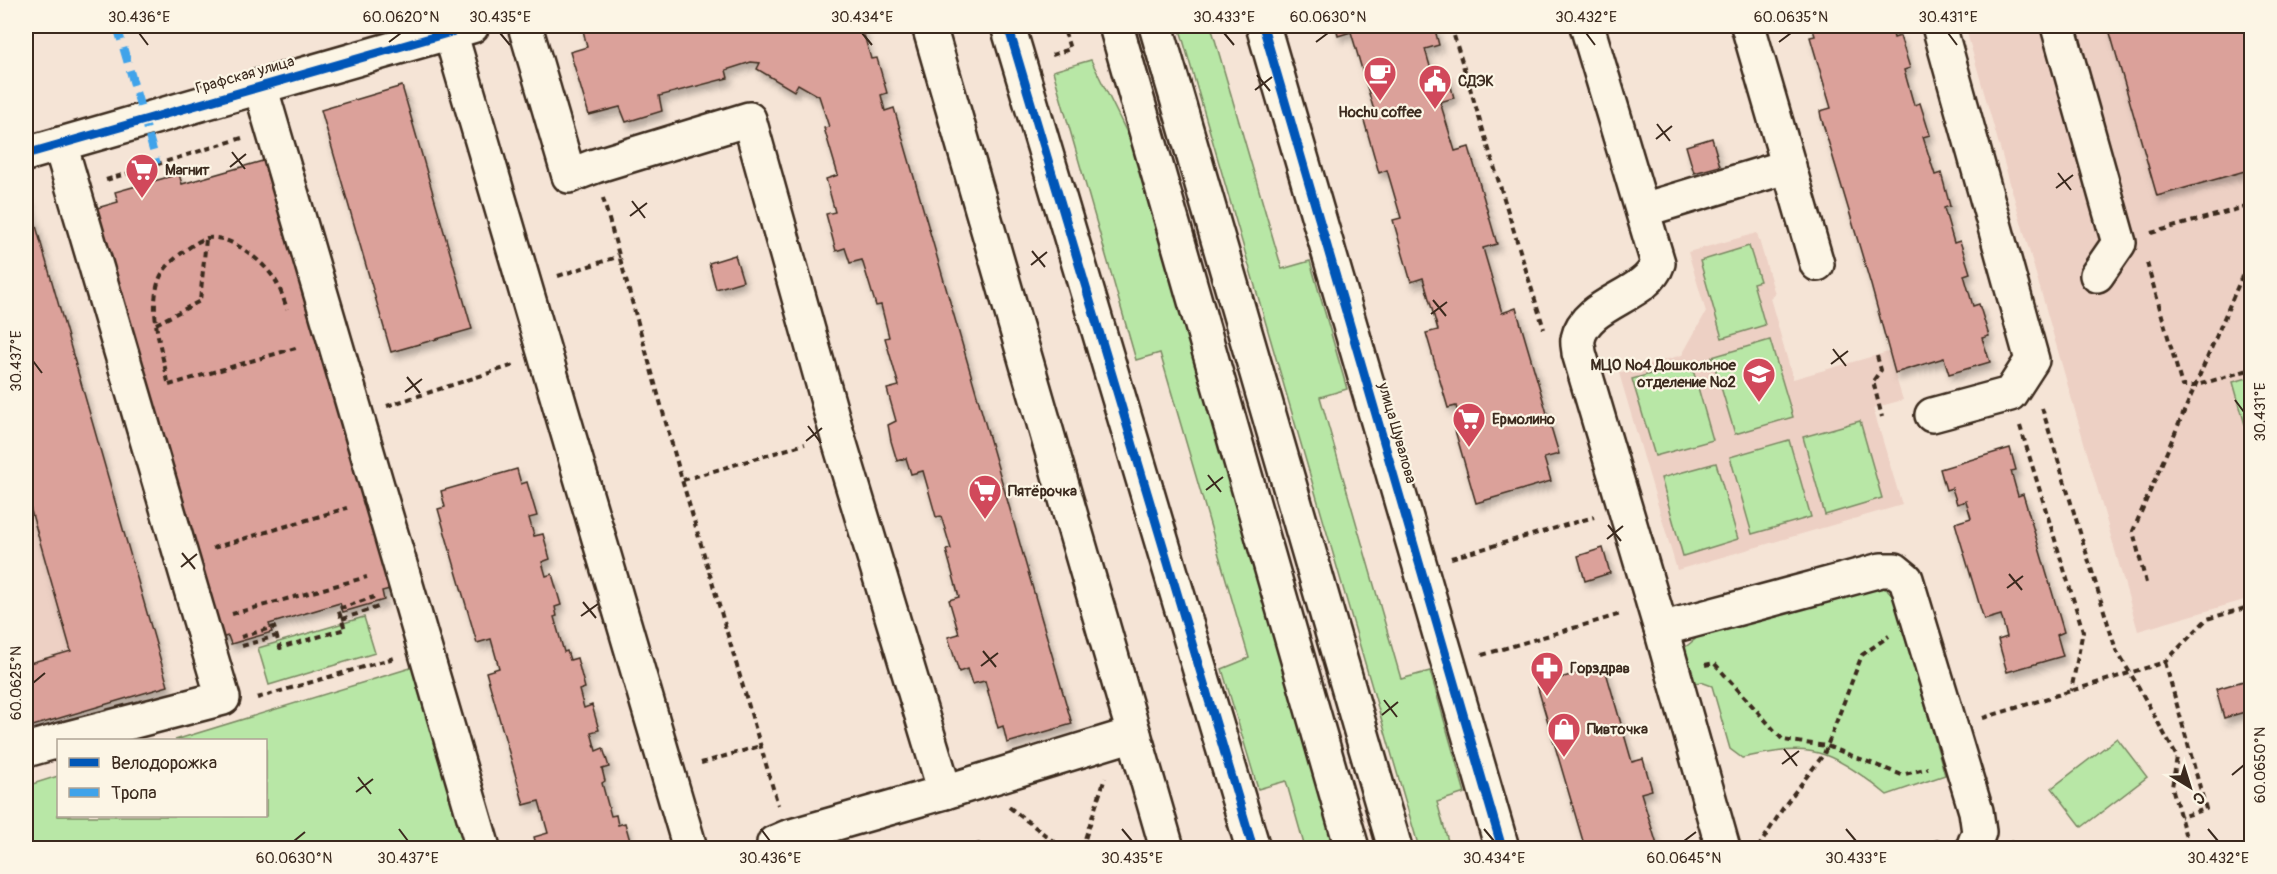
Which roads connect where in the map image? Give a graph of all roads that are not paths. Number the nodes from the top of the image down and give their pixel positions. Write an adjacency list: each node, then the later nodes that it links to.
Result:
1 (525, 26): 25 (street)
2 (929, 26): 21 (street)
3 (1008, 26): 30 (street)
4 (1116, 26): 31 (street)
5 (1156, 26): 32 (street)
6 (1263, 26): 33 (street, улица Шувалова)
7 (1587, 26): 16 (street)
8 (1748, 26): 15 (street)
9 (1938, 26): 19 (street)
10 (2058, 26): 18 (street)
11 (461, 29): 12 (street, Графская улица); 28 (street)
12 (260, 86): 13 (street, Графская улица); 27 (street)
13 (60, 144): 14 (street, Графская улица); 22 (street)
14 (26, 154)
15 (1789, 166): 16 (street); 17 (street)
16 (1643, 210): 20 (street)
17 (1818, 264)
18 (2097, 274)
19 (1932, 415)
20 (1661, 630): 34 (street); 35 (street)
21 (1134, 734): 25 (street); 29 (street)
22 (68, 739)
23 (57, 742): 24 (street)
24 (26, 750)
25 (945, 792): 26 (street)
26 (782, 843)
27 (483, 849)
28 (690, 849)
29 (1167, 849)
30 (1253, 849)
31 (1352, 849)
32 (1395, 849)
33 (1502, 849)
34 (1722, 849)
35 (1972, 849)

